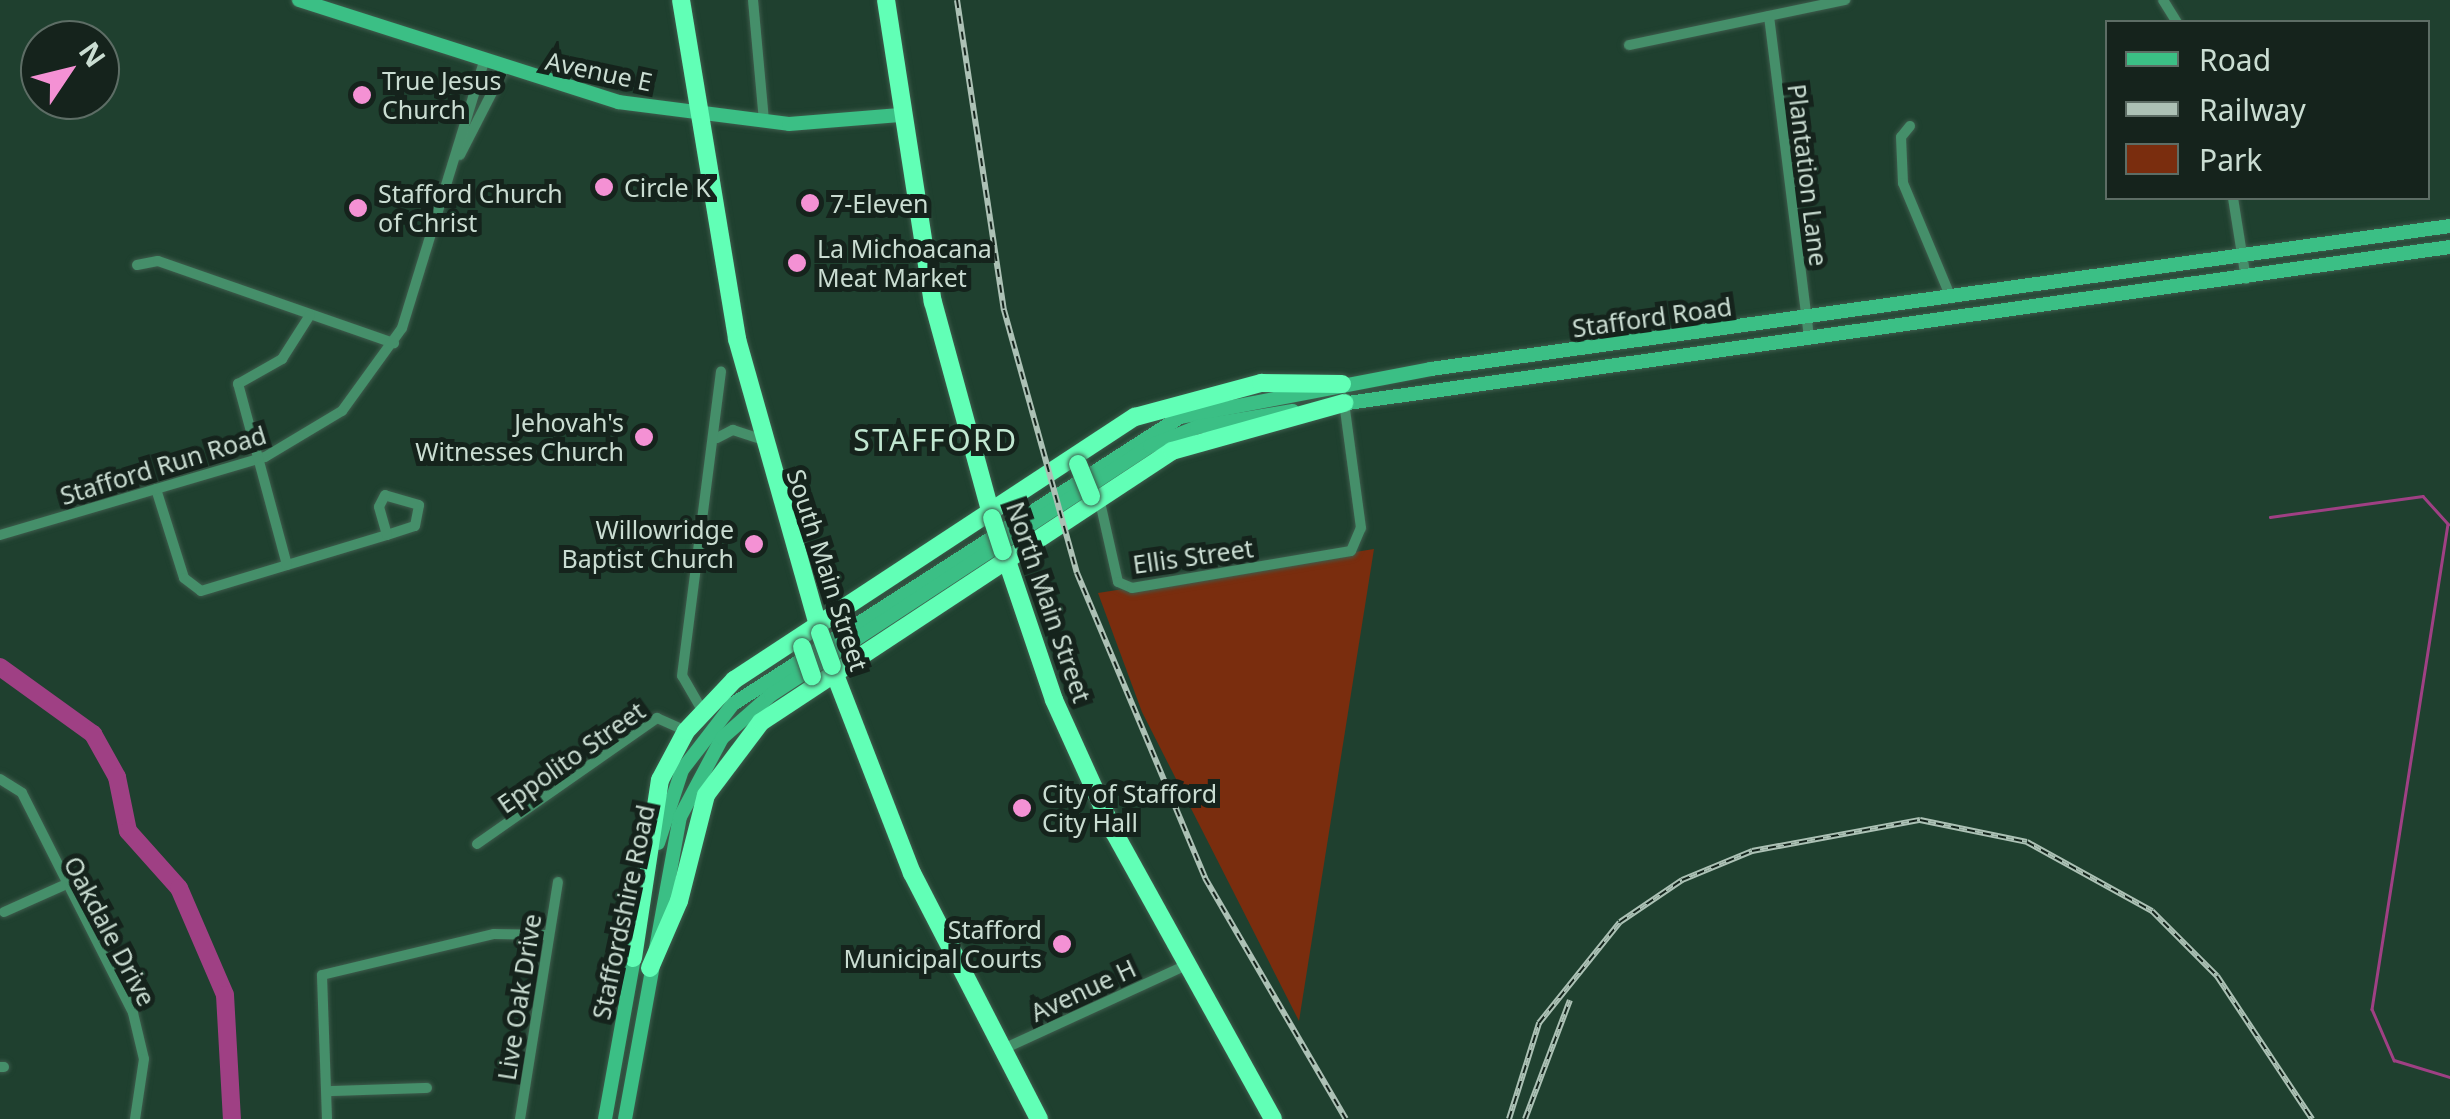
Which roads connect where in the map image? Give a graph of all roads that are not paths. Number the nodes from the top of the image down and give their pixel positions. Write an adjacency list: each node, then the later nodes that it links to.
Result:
1 (299, 0): 8 (main road, Avenue E)
2 (681, 0): 10 (highway, South Main Street)
3 (753, 0): 12 (street)
4 (886, 0): 11 (highway, North Main Street)
5 (1845, 0): 6 (street)
6 (1769, 16): 7 (street); 23 (street, Plantation Lane)
7 (1629, 44)
8 (484, 64): 9 (main road, Avenue E); 14 (street, Stafford Run Road)
9 (503, 71): 10 (main road, Avenue E); 14 (street, Stafford Run Road)
10 (696, 112): 12 (main road, Avenue E); 30 (highway, South Main Street)
11 (900, 115): 12 (main road, Avenue E); 35 (highway, North Main Street)
12 (764, 121)
13 (1910, 126): 21 (street)
14 (460, 154): 25 (street, Stafford Run Road)
15 (2234, 200): 18 (street)
16 (2450, 226): 18 (main road, Stafford Road)
17 (2450, 247): 20 (main road, Stafford Road)
18 (2243, 258): 20 (street); 21 (main road, Stafford Road)
19 (138, 266): 22 (street)
20 (2246, 279): 24 (main road, Stafford Road)
21 (1952, 299): 23 (main road, Stafford Road)
22 (310, 316): 25 (street); 32 (street)
23 (1807, 319): 24 (street, Plantation Lane); 27 (main road, Stafford Road)
24 (1810, 338): 28 (main road, Stafford Road)
25 (394, 344): 32 (street, Stafford Run Road)
26 (721, 371): 29 (street)
27 (1342, 384): 31 (highway); 40 (main road, Stafford Road)
28 (1344, 404): 34 (highway); 34 (street, Ellis Street); 40 (main road, Stafford Road)
29 (717, 438): 30 (street); 45 (street)
30 (762, 439): 41 (highway, South Main Street)
31 (1079, 458): 34 (highway, bridge); 35 (highway)
32 (257, 459): 33 (street, Stafford Run Road); 39 (street)
33 (156, 489): 36 (street, Stafford Run Road); 39 (street)
34 (1095, 499): 38 (highway)
35 (991, 514): 38 (highway, North Main Street, bridge); 41 (highway)
36 (0, 535)
37 (387, 536): 37 (street); 39 (street)
38 (1005, 557): 43 (highway); 54 (highway, North Main Street)
39 (287, 566)
40 (912, 594): 53 (main road, Staffordshire Road)
41 (819, 628): 42 (highway); 43 (highway, South Main Street, bridge)
42 (796, 645): 44 (highway, bridge); 45 (highway)
43 (834, 671): 44 (highway); 55 (highway, South Main Street)
44 (809, 684): 53 (highway)
45 (702, 710): 46 (highway)
46 (686, 731): 48 (street, Eppolito Street); 53 (highway)
47 (0, 779): 50 (street, Oakdale Drive)
48 (478, 844)
49 (558, 882): 52 (street, Live Oak Drive)
50 (62, 886): 51 (street); 58 (street, Oakdale Drive)
51 (4, 912)
52 (549, 935): 57 (street); 60 (street, Live Oak Drive)
53 (642, 963): 61 (main road, Staffordshire Road); 62 (main road, Staffordshire Road)
54 (1182, 966): 55 (street, Avenue H); 64 (highway, North Main Street)
55 (1001, 1050): 63 (highway, South Main Street)
56 (428, 1088): 57 (street)
57 (330, 1091): 59 (street)
58 (135, 1119)
59 (327, 1119)
60 (520, 1119)
61 (605, 1119)
62 (625, 1119)
63 (1039, 1119)
64 (1273, 1119)

